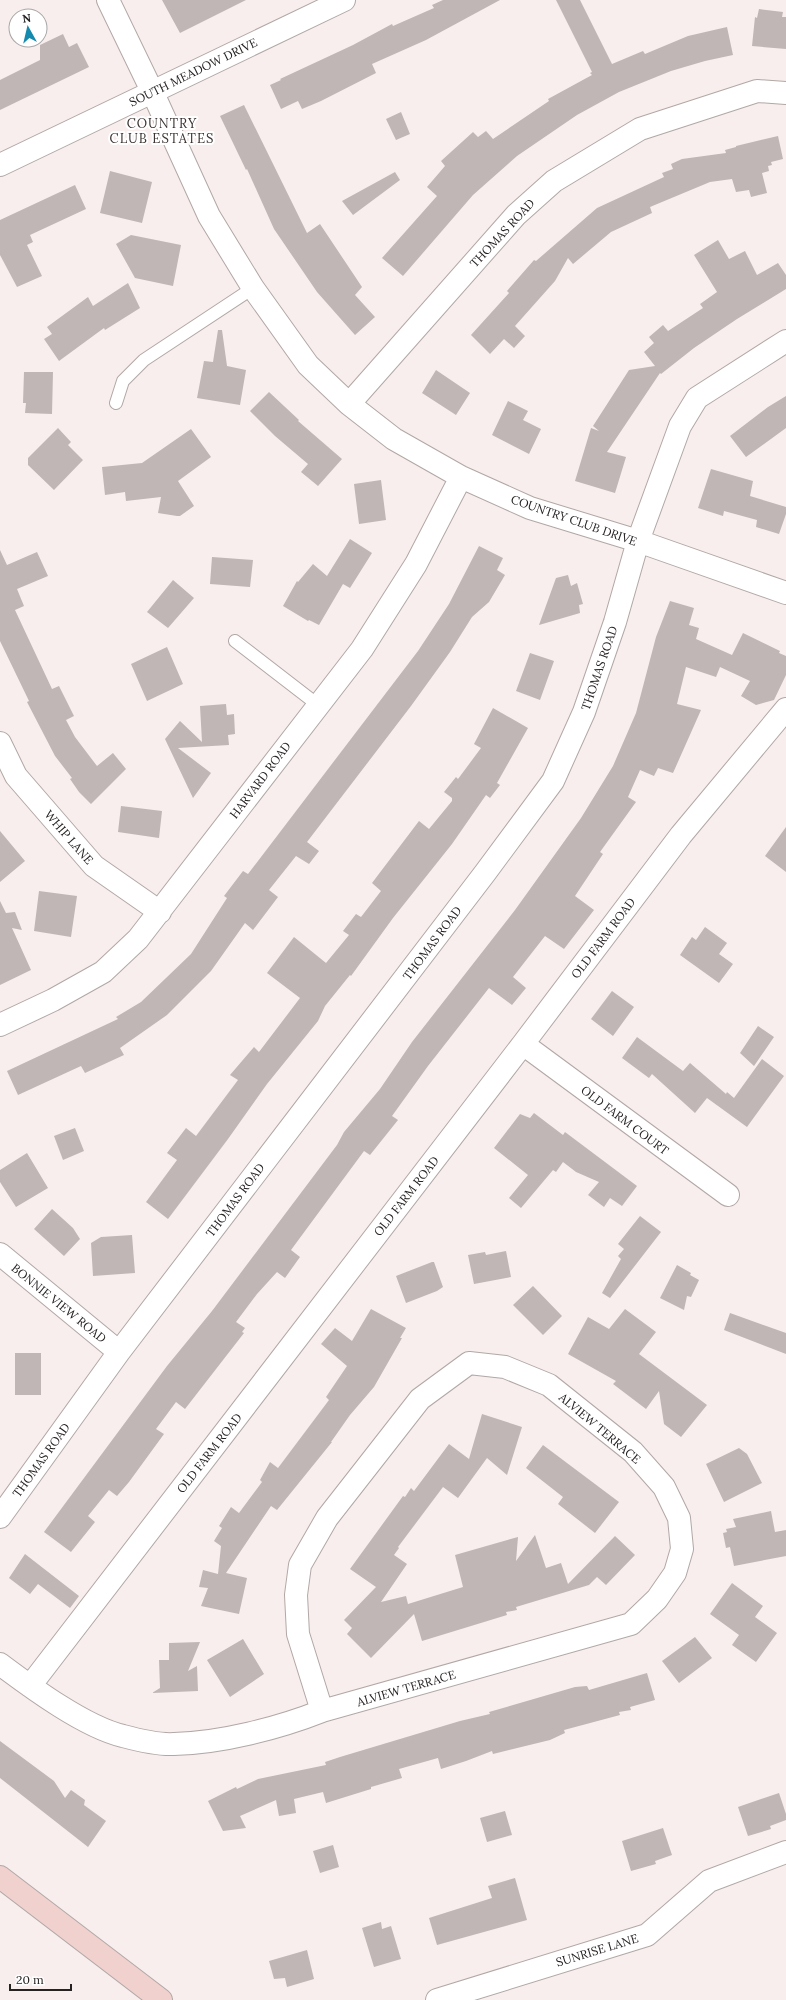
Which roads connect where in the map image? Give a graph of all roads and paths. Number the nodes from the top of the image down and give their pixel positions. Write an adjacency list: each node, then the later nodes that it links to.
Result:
1 (108, 0): 3 (street, COUNTRY CLUB DRIVE)
2 (344, 0): 3 (street, SOUTH MEADOW DRIVE)
3 (152, 91): 5 (street, SOUTH MEADOW DRIVE); 6 (street, COUNTRY CLUB DRIVE)
4 (786, 93): 9 (street, THOMAS ROAD)
5 (0, 165)
6 (253, 288): 8 (lane); 9 (street, COUNTRY CLUB DRIVE)
7 (786, 340): 11 (street, THOMAS ROAD)
8 (116, 403)
9 (349, 404): 10 (street, COUNTRY CLUB DRIVE)
10 (461, 477): 11 (street, COUNTRY CLUB DRIVE); 14 (street, HARVARD ROAD)
11 (638, 541): 12 (street, COUNTRY CLUB DRIVE); 22 (street, THOMAS ROAD)
12 (786, 593)
13 (236, 641): 14 (lane)
14 (318, 705): 17 (street, HARVARD ROAD)
15 (786, 709): 19 (street, OLD FARM ROAD)
16 (0, 743): 17 (street, WHIP LANE)
17 (160, 912): 18 (street, HARVARD ROAD)
18 (0, 1025)
19 (523, 1044): 20 (street, OLD FARM COURT); 25 (street, OLD FARM ROAD)
20 (728, 1195)
21 (0, 1254): 22 (street, BONNIE VIEW ROAD)
22 (119, 1352): 23 (street, THOMAS ROAD)
23 (0, 1517)
24 (0, 1664): 25 (street, ALVIEW TERRACE)
25 (30, 1686): 26 (street, ALVIEW TERRACE)
26 (322, 1712): 26 (street, ALVIEW TERRACE)
27 (786, 1852): 30 (street, SUNRISE LANE)
28 (0, 1877): 29 (main road)
29 (161, 2000)
30 (437, 2000)

